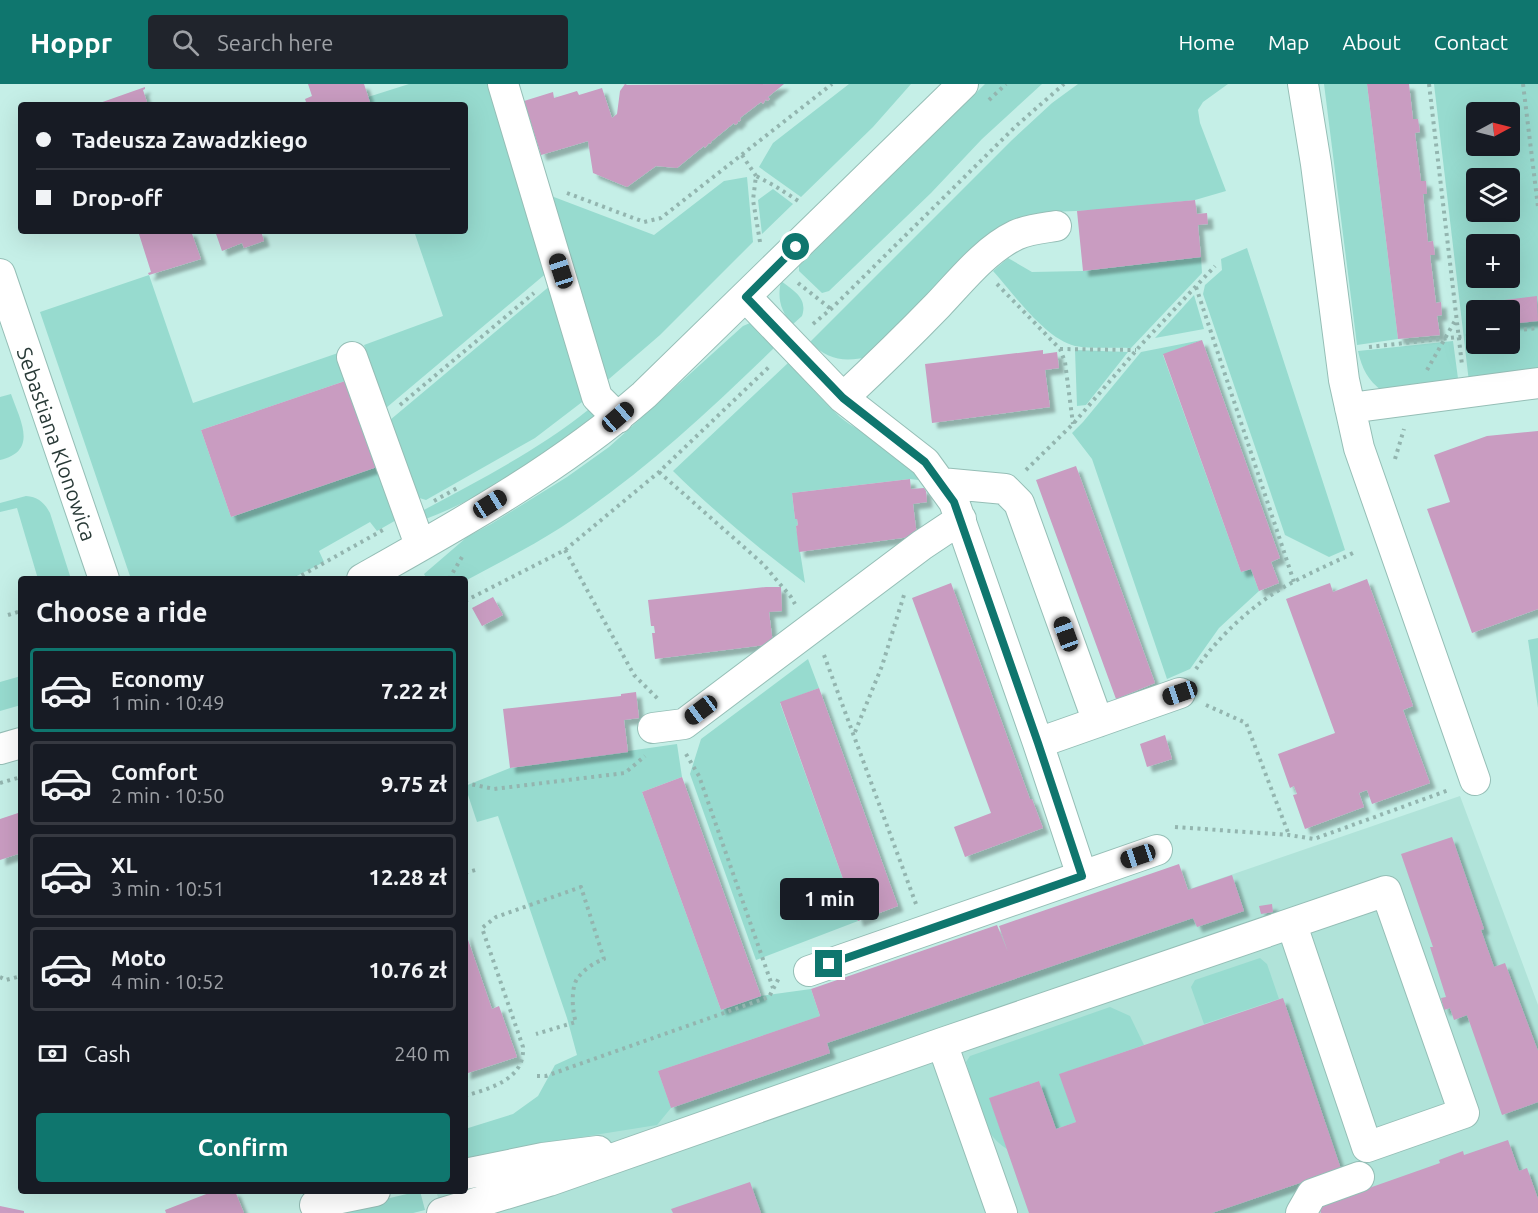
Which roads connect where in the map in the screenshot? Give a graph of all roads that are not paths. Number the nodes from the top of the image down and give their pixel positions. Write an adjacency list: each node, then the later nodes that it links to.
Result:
1 (963, 84): 6 (street)
2 (1303, 84): 10 (street)
3 (512, 86): 11 (street)
4 (1056, 226): 9 (street)
5 (0, 274): 15 (street, Sebastiana Klonowica)
6 (746, 297): 9 (street); 11 (street)
7 (352, 357): 14 (street)
8 (1538, 383): 10 (street)
9 (843, 398): 12 (street)
10 (1350, 408): 23 (street)
11 (618, 417): 14 (street)
12 (941, 483): 13 (street); 18 (street)
13 (961, 519): 19 (street); 20 (street)
14 (420, 545): 16 (street)
15 (103, 576)
16 (367, 576)
17 (1180, 693): 18 (street)
18 (1098, 722): 20 (street)
19 (651, 740)
20 (1038, 743): 25 (street)
21 (18, 744): 22 (street)
22 (0, 749)
23 (1475, 780)
24 (1166, 838): 25 (street)
25 (1082, 876): 27 (street)
26 (1292, 925): 26 (street); 28 (street)
27 (797, 970)
28 (942, 1043): 29 (street); 35 (street)
29 (660, 1143): 30 (street); 34 (street)
30 (468, 1173)
31 (1359, 1177): 36 (street)
32 (358, 1194): 33 (street)
33 (315, 1203)
34 (441, 1213)
35 (1002, 1213)
36 (1301, 1213)

